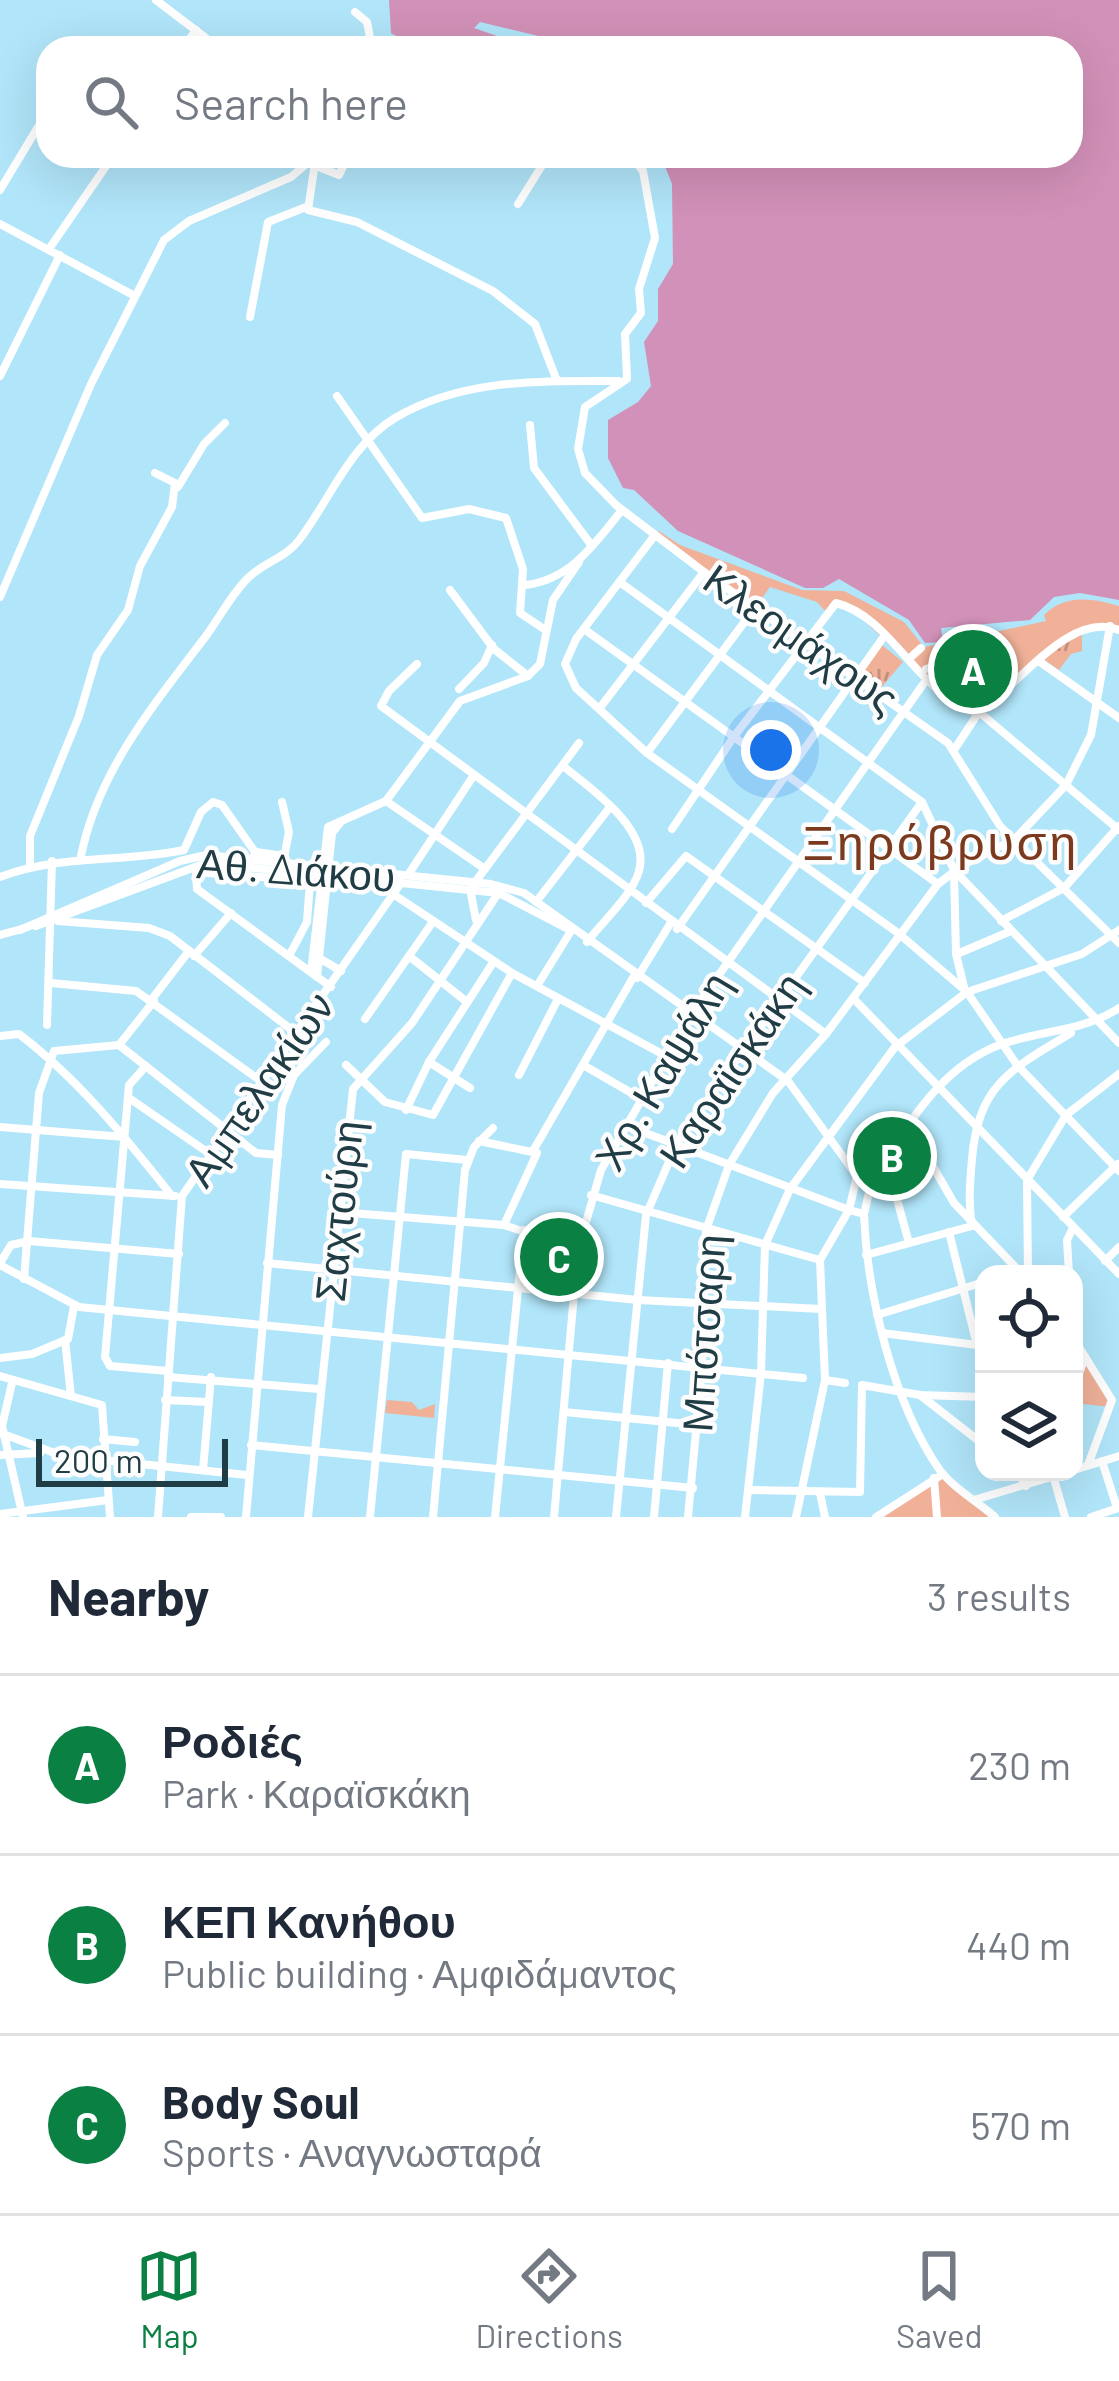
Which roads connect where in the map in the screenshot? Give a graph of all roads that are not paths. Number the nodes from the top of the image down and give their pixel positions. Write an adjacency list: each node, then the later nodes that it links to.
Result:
1 (156, 0): 3 (street)
2 (355, 12): 6 (street)
3 (196, 30): 4 (street); 5 (street)
4 (192, 36)
5 (204, 36)
6 (370, 36)
7 (36, 130): 13 (street)
8 (105, 168): 17 (street)
9 (304, 168): 19 (street)
10 (314, 168): 15 (street)
11 (540, 168): 14 (street)
12 (641, 168): 23 (street)
13 (0, 190)
14 (518, 204)
15 (306, 207): 20 (street); 22 (street)
16 (0, 224): 17 (street)
17 (49, 250): 18 (street)
18 (60, 255): 19 (street); 21 (street)
19 (133, 295): 38 (street)
20 (250, 317)
21 (0, 376)
22 (557, 381): 23 (street); 27 (street)
23 (625, 381): 30 (street, Κλεομάχους)
24 (337, 396): 27 (street)
25 (225, 423): 29 (street)
26 (530, 425): 32 (street)
27 (370, 438): 36 (street); 93 (street)
28 (155, 473): 29 (street)
29 (177, 488): 98 (street)
30 (619, 507): 31 (street, Κλεομάχους); 32 (street)
31 (655, 535): 34 (street, Κλεομάχους); 35 (street)
32 (592, 545): 33 (street)
33 (579, 562): 36 (street); 42 (street)
34 (704, 572): 39 (street, Κλεομάχους); 40 (street)
35 (621, 583): 40 (street); 43 (street)
36 (525, 585): 42 (street)
37 (450, 590): 47 (street)
38 (0, 597)
39 (757, 605): 46 (street, Κλεομάχους); 50 (street)
40 (670, 617): 50 (street); 54 (street)
41 (1114, 628): 52 (street); 63 (street, Μπότσαρη)
42 (544, 629): 57 (street)
43 (584, 629): 54 (street); 64 (street)
44 (885, 635): 46 (street); 55 (street); 56 (street)
45 (993, 635): 59 (street)
46 (807, 641): 55 (street, Κλεομάχους); 61 (street)
47 (492, 645): 57 (street); 60 (street)
48 (921, 648): 51 (street)
49 (979, 651): 59 (street)
50 (721, 654): 61 (street); 62 (street)
51 (912, 656)
52 (1040, 662): 59 (street); 63 (street)
53 (418, 664): 71 (street)
54 (633, 665): 62 (street); 64 (street)
55 (855, 674): 65 (street, Κλεομάχους); 68 (street)
56 (923, 674): 58 (street); 65 (street, Χρ. Καψάλη); 66 (street)
57 (528, 676): 71 (street)
58 (956, 678)
59 (1017, 680): 66 (street)
60 (459, 688)
61 (771, 689): 68 (street); 69 (street)
62 (684, 702): 69 (street); 73 (street)
63 (1099, 704): 67 (street); 78 (street, Μπότσαρη)
64 (599, 709): 73 (street)
65 (904, 711): 72 (street, Κλεομάχους); 74 (street, Χρ. Καψάλη)
66 (980, 712): 72 (street); 78 (street)
67 (1119, 718)
68 (820, 724): 74 (street); 76 (street)
69 (733, 738): 76 (street); 79 (street)
70 (579, 743): 75 (street)
71 (426, 744): 77 (street); 80 (street)
72 (954, 750): 90 (street, Κλεομάχους)
73 (649, 751): 79 (street)
74 (870, 760): 82 (street); 84 (street, Χρ. Καψάλη)
75 (563, 766): 83 (street); 85 (street)
76 (784, 775): 84 (street); 86 (street)
77 (472, 778): 85 (street); 89 (street, Αμπελακίων)
78 (1066, 785): 87 (street); 90 (street, Μπότσαρη)
79 (699, 789): 86 (street); 88 (street)
80 (386, 801): 89 (street); 101 (street)
81 (282, 802): 95 (street)
82 (922, 802): 91 (street, Καραϊσκάκη); 100 (street)
83 (610, 808): 92 (street); 108 (street)
84 (835, 810): 91 (street); 97 (street, Χρ. Καψάλη)
85 (524, 814): 92 (street); 99 (street)
86 (750, 827): 97 (street); 102 (street)
87 (1119, 828): 107 (street)
88 (672, 830)
89 (434, 838): 99 (street); 104 (street, Αμπελακίων)
90 (1015, 839): 100 (street, Μπότσαρη); 107 (street, Κλεομάχους)
91 (886, 850): 105 (street); 111 (street, Καραϊσκάκη)
92 (575, 853): 108 (street); 112 (street)
93 (81, 856): 94 (street); 96 (street)
94 (254, 856): 95 (street, Αθ. Διάκου); 116 (street, Αθ. Διάκου)
95 (283, 859): 101 (street, Αθ. Διάκου)
96 (52, 861): 98 (street); 116 (street)
97 (799, 861): 111 (street); 114 (street, Χρ. Καψάλη)
98 (30, 865): 103 (street)
99 (484, 869): 106 (street)
100 (954, 870): 105 (street, Μπότσαρη); 118 (street); 130 (street)
101 (325, 871): 104 (street, Αθ. Διάκου); 116 (street, Αθ. Διάκου); 133 (street); 139 (street)
102 (715, 876): 113 (street); 114 (street); 120 (street)
103 (0, 877)
104 (404, 880): 106 (street, Αθ. Διάκου); 110 (street, Αμπελακίων)
105 (938, 884): 123 (street, Μπότσαρη)
106 (472, 886): 109 (street, Αθ. Διάκου); 112 (street, Αθ. Διάκου); 117 (street)
107 (1064, 888): 118 (street); 125 (street, Κλεομάχους)
108 (628, 889): 113 (street); 127 (street)
109 (499, 892): 117 (street, Σαχτούρη); 121 (street, Αθ. Διάκου)
110 (393, 894): 119 (street); 137 (street, Αμπελακίων)
111 (850, 900): 123 (street); 128 (street, Καραϊσκάκη)
112 (536, 902): 121 (street, Αθ. Διάκου)
113 (646, 903): 120 (street)
114 (764, 911): 128 (street); 135 (street, Χρ. Καψάλη)
115 (231, 913): 129 (street); 131 (street); 131 (street)
116 (54, 917): 124 (street, Αθ. Διάκου); 129 (street); 142 (street)
117 (476, 920): 126 (street, Σαχτούρη)
118 (1001, 921): 122 (street)
119 (432, 923): 126 (street); 132 (street)
120 (674, 926): 135 (street); 140 (street)
121 (572, 931): 127 (street, Αθ. Διάκου); 144 (street)
122 (1011, 932): 130 (street); 136 (street)
123 (898, 933): 143 (street, Μπότσαρη); 146 (street)
124 (0, 935)
125 (1117, 936): 136 (street)
126 (463, 942): 134 (street); 141 (street, Σαχτούρη)
127 (587, 942): 140 (street, Αθ. Διάκου)
128 (814, 948): 143 (street); 150 (street, Καραϊσκάκη)
129 (191, 954): 149 (street); 159 (street)
130 (956, 954): 146 (street)
131 (289, 956): 139 (street)
132 (409, 956): 141 (street); 154 (street)
133 (319, 958): 137 (street); 139 (street)
134 (494, 961): 138 (street); 151 (street)
135 (727, 963): 150 (street); 153 (street, Χρ. Καψάλη)
136 (1049, 968): 146 (street); 155 (street)
137 (341, 971): 145 (street, Αμπελακίων)
138 (512, 973): 144 (street); 177 (street)
139 (314, 974): 145 (street)
140 (636, 977): 153 (street, Αθ. Διάκου); 157 (street)
141 (440, 981): 151 (street); 178 (street, Σαχτούρη)
142 (51, 983): 149 (street); 156 (street)
143 (865, 983): 147 (street, Μπότσαρη)
144 (538, 986): 148 (street)
145 (331, 988): 159 (street, Αμπελακίων)
146 (967, 992): 164 (street); 166 (street)
147 (853, 998): 160 (street, Μπότσαρη); 166 (street)
148 (559, 999): 157 (street); 176 (street)
149 (153, 1000): 165 (street); 180 (street)
150 (776, 1000): 160 (street); 167 (street, Καραϊσκάκη)
151 (467, 1002): 170 (street)
152 (1119, 1008): 155 (street)
153 (690, 1016): 167 (street, Αθ. Διάκου); 168 (street, Χρ. Καψάλη)
154 (365, 1019)
155 (1097, 1022): 158 (street); 163 (street)
156 (47, 1024)
157 (605, 1024): 168 (street); 172 (street)
158 (1081, 1027): 164 (street); 173 (street)
159 (297, 1034): 180 (street, Αμπελακίων)
160 (826, 1034): 179 (street, Μπότσαρη)
161 (0, 1036): 169 (street)
162 (326, 1042): 200 (street)
163 (1119, 1043)
164 (1001, 1044): 173 (street); 182 (street)
165 (118, 1045): 169 (street); 174 (street)
166 (896, 1047): 182 (street); 193 (street)
167 (740, 1049): 179 (street, Αθ. Διάκου); 197 (street, Καραϊσκάκη)
168 (666, 1056): 184 (street, Χρ. Καψάλη)
169 (47, 1058): 191 (street); 195 (street)
170 (428, 1062): 177 (street); 185 (street)
171 (346, 1065): 178 (street)
172 (583, 1065): 184 (street); 198 (street)
173 (1017, 1065): 186 (street); 189 (street)
174 (146, 1066): 183 (street); 192 (street)
175 (1119, 1074): 186 (street)
176 (519, 1075)
177 (452, 1077): 181 (street); 185 (street)
178 (362, 1079): 185 (street); 215 (street, Σαχτούρη)
179 (788, 1081): 193 (street, Αθ. Διάκου); 203 (street, Μπότσαρη)
180 (262, 1082): 192 (street, Αμπελακίων)
181 (470, 1088)
182 (937, 1088): 189 (street); 194 (street)
183 (127, 1098): 195 (street); 199 (street)
184 (642, 1099): 187 (street, Χρ. Καψάλη)
185 (406, 1110)
186 (1066, 1115): 204 (street); 207 (street)
187 (627, 1126): 197 (street); 212 (street, Χρ. Καψάλη)
188 (0, 1127): 191 (street)
189 (974, 1127): 207 (street); 222 (street)
190 (494, 1128): 196 (street)
191 (36, 1131): 195 (street); 209 (street)
192 (227, 1131): 199 (street, Αμπελακίων); 200 (street)
193 (830, 1134): 205 (street, Αθ. Διάκου); 210 (street)
194 (901, 1135): 201 (street); 222 (street)
195 (126, 1137): 211 (street); 213 (street)
196 (479, 1141): 198 (street); 202 (street)
197 (675, 1147): 203 (street); 216 (street, Καραϊσκάκη)
198 (535, 1152): 221 (street)
199 (210, 1154): 213 (street, Αμπελακίων)
200 (278, 1155): 237 (street)
201 (886, 1159): 206 (street); 228 (street)
202 (467, 1160): 218 (street); 220 (street)
203 (729, 1165): 210 (street); 225 (street, Μπότσαρη)
204 (1118, 1167): 219 (street)
205 (857, 1176): 206 (street); 214 (street)
206 (872, 1180): 217 (street)
207 (1028, 1180): 219 (street); 240 (street)
208 (0, 1184): 209 (street)
209 (32, 1186): 211 (street); 227 (street)
210 (790, 1189): 214 (street); 229 (street)
211 (120, 1192): 213 (street); 231 (street)
212 (591, 1195): 216 (street); 232 (street, Χρ. Καψάλη)
213 (177, 1196): 233 (street, Αμπελακίων)
214 (849, 1210): 217 (street); 235 (street)
215 (338, 1212): 218 (street); 242 (street, Σαχτούρη)
216 (646, 1214): 225 (street); 251 (street, Καραϊσκάκη)
217 (865, 1214): 234 (street)
218 (399, 1217): 220 (street); 245 (street)
219 (1064, 1217): 223 (street)
220 (460, 1222): 221 (street); 246 (street)
221 (504, 1225): 224 (street)
222 (972, 1226): 226 (street); 239 (street)
223 (1073, 1228): 236 (street); 241 (street)
224 (524, 1230): 232 (street); 247 (street)
225 (706, 1230): 229 (street); 253 (street, Μπότσαρη)
226 (949, 1232): 228 (street); 249 (street)
227 (29, 1240): 231 (street); 238 (street); 244 (street)
228 (909, 1243): 234 (street)
229 (765, 1245): 235 (street); 254 (street)
230 (1119, 1247): 236 (street)
231 (113, 1250): 233 (street); 256 (street)
232 (578, 1250): 250 (street, Χρ. Καψάλη)
233 (178, 1254): 257 (street, Αμπελακίων)
234 (866, 1255): 258 (street)
235 (820, 1260): 255 (street)
236 (1105, 1261): 243 (street)
237 (267, 1263): 242 (street); 259 (street)
238 (0, 1264): 244 (street)
239 (1013, 1265)
240 (1023, 1265)
241 (1068, 1265)
242 (334, 1273): 245 (street); 260 (street, Σαχτούρη)
243 (1119, 1274)
244 (24, 1279): 252 (street)
245 (395, 1279): 246 (street); 263 (street)
246 (454, 1282): 247 (street); 265 (street)
247 (516, 1286): 250 (street); 266 (street)
248 (975, 1288): 249 (street)
249 (963, 1292): 258 (street); 261 (street)
250 (575, 1293): 251 (street); 269 (street, Χρ. Καψάλη)
251 (638, 1300): 253 (street); 272 (street, Καραϊσκάκη)
252 (74, 1305): 256 (street); 264 (street)
253 (703, 1305): 254 (street); 274 (street, Μπότσαρη)
254 (761, 1308): 255 (street); 275 (street)
255 (821, 1309): 281 (street)
256 (106, 1310): 257 (street); 277 (street)
257 (174, 1314): 259 (street); 277 (street, Αμπελακίων)
258 (878, 1315): 262 (street)
259 (263, 1323): 260 (street); 282 (street)
260 (326, 1329): 263 (street); 285 (street, Σαχτούρη)
261 (975, 1330)
262 (882, 1333): 267 (street); 286 (street)
263 (386, 1335): 265 (street); 305 (street)
264 (65, 1340): 271 (street); 288 (street)
265 (447, 1341): 266 (street); 308 (street)
266 (509, 1347): 269 (street); 312 (street)
267 (975, 1348)
268 (1083, 1352): 270 (street)
269 (570, 1353): 272 (street); 292 (street, Χρ. Καψάλη)
270 (1085, 1355): 276 (street); 309 (street)
271 (0, 1358)
272 (633, 1360): 273 (street); 293 (street, Καραϊσκάκη)
273 (668, 1363): 274 (street); 294 (street)
274 (702, 1367): 275 (street); 295 (street, Μπότσαρη)
275 (761, 1372): 280 (street); 324 (street)
276 (1079, 1373)
277 (168, 1374): 279 (street); 290 (street, Αμπελακίων)
278 (0, 1376): 283 (street)
279 (211, 1377): 282 (street); 291 (street)
280 (803, 1378)
281 (825, 1380): 284 (street); 326 (street)
282 (258, 1382): 285 (street); 300 (street)
283 (12, 1383): 288 (street); 296 (street)
284 (845, 1383)
285 (319, 1389): 301 (street, Σαχτούρη)
286 (903, 1390): 287 (street); 316 (street); 325 (street)
287 (920, 1395): 289 (street); 297 (street)
288 (71, 1396): 298 (street)
289 (975, 1397)
290 (166, 1400): 291 (street); 311 (street, Αμπελακίων)
291 (208, 1402): 313 (street)
292 (563, 1412): 293 (street); 314 (street, Χρ. Καψάλη)
293 (627, 1421): 294 (street); 320 (street, Καραϊσκάκη)
294 (662, 1423): 295 (street); 321 (street)
295 (698, 1425): 323 (street, Μπότσαρη)
296 (2, 1434): 302 (street); 303 (street)
297 (975, 1438)
298 (103, 1439): 299 (street); 307 (street)
299 (135, 1442)
300 (251, 1445): 301 (street); 315 (street)
301 (311, 1450): 305 (street); 337 (street, Σαχτούρη)
302 (46, 1452): 303 (street); 307 (street)
303 (3, 1455): 331 (street)
304 (1119, 1456): 306 (street)
305 (373, 1458): 308 (street); 338 (street)
306 (1102, 1461): 309 (street); 329 (street)
307 (104, 1462): 311 (street); 327 (street)
308 (436, 1462): 312 (street); 339 (street)
309 (1088, 1465): 310 (street)
310 (1083, 1467)
311 (160, 1468): 313 (street); 333 (street, Αμπελακίων)
312 (499, 1468): 314 (street); 340 (street)
313 (203, 1470): 315 (street)
314 (560, 1473): 320 (street); 341 (street, Χρ. Καψάλη)
315 (247, 1475): 336 (street)
316 (938, 1476): 328 (street); 348 (street); 349 (street)
317 (1023, 1481): 322 (street)
318 (1037, 1481): 322 (street)
319 (1055, 1481): 351 (street)
320 (620, 1482): 321 (street); 342 (street, Καραϊσκάκη)
321 (657, 1484): 323 (street); 343 (street)
322 (1026, 1486): 328 (street)
323 (693, 1488): 344 (street, Μπότσαρη)
324 (748, 1490): 326 (street); 345 (street)
325 (820, 1493): 326 (street); 347 (street)
326 (800, 1494): 346 (street)
327 (108, 1500): 331 (street); 332 (street)
328 (975, 1500): 350 (street)
329 (1118, 1508): 352 (street)
330 (0, 1514): 331 (street)
331 (23, 1514)
332 (110, 1517)
333 (158, 1517)
334 (191, 1517): 335 (street)
335 (221, 1517)
336 (245, 1517)
337 (308, 1517)
338 (370, 1517)
339 (433, 1517)
340 (495, 1517)
341 (554, 1517)
342 (616, 1517)
343 (654, 1517)
344 (688, 1517)
345 (745, 1517)
346 (796, 1517)
347 (825, 1517)
348 (876, 1517)
349 (937, 1517)
350 (995, 1517)
351 (1065, 1517)
352 (1090, 1517)

